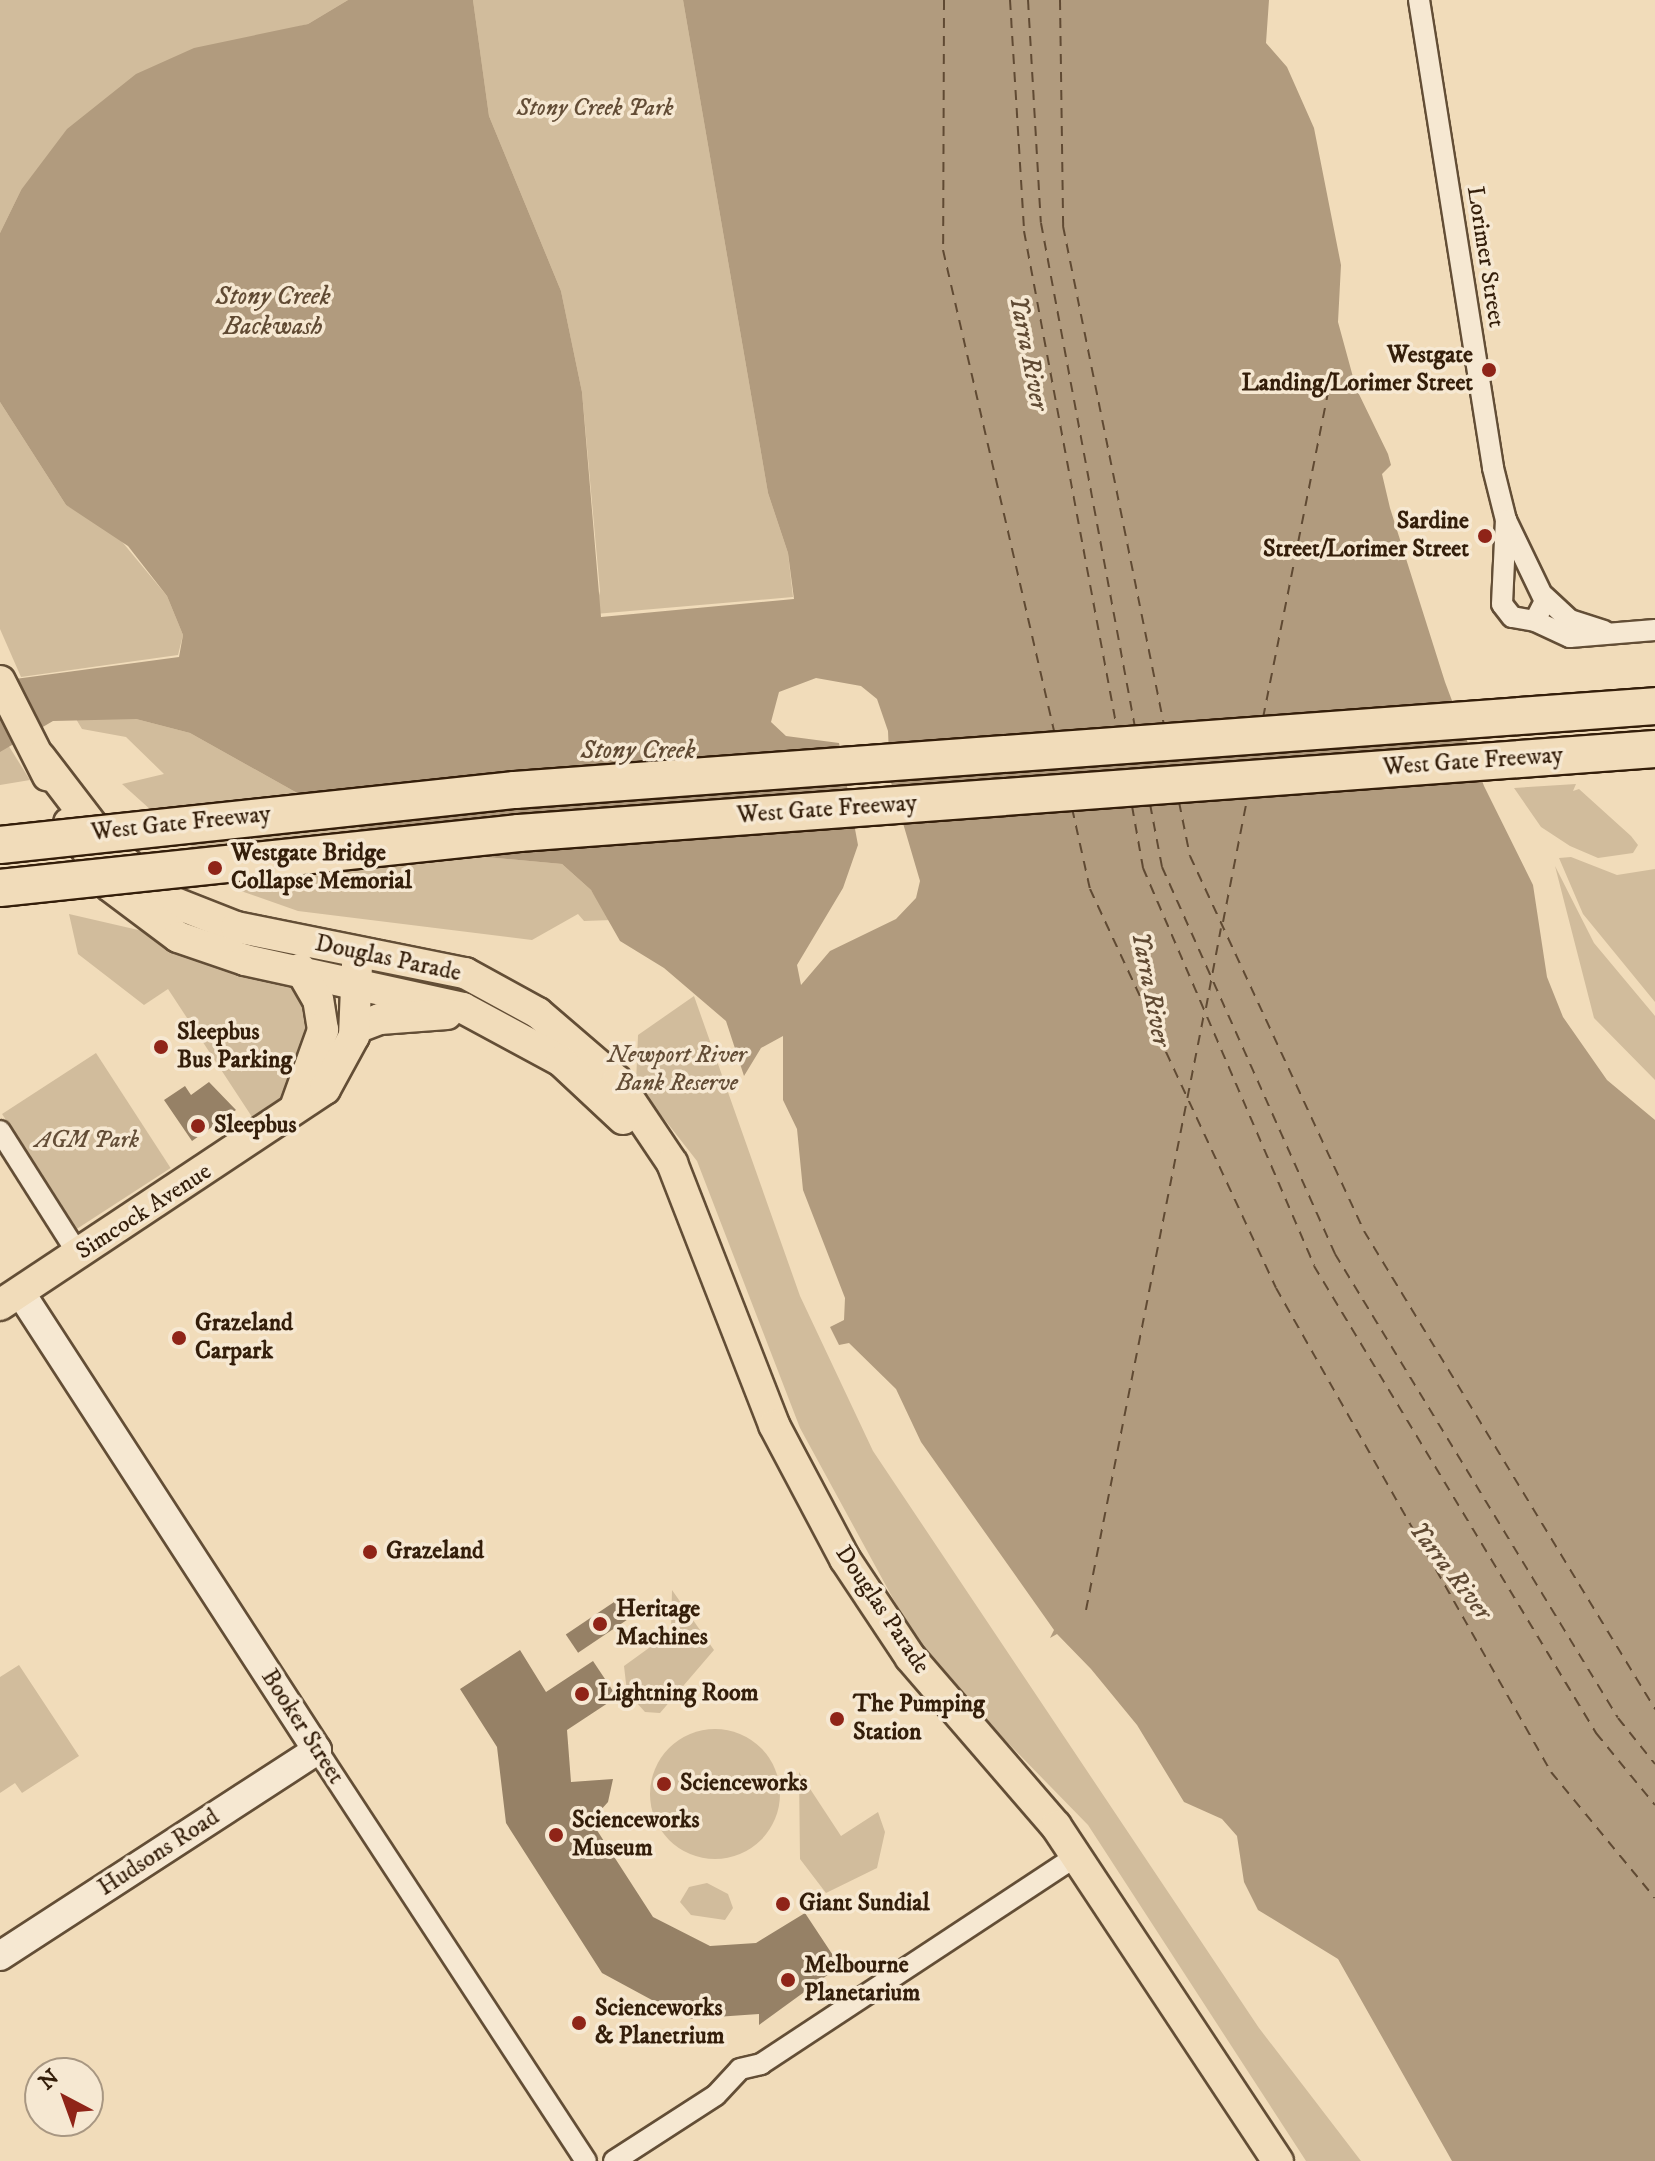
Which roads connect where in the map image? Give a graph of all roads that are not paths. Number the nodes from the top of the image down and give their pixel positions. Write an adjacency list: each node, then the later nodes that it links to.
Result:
1 (1419, 0): 2 (street, Lorimer Street)
2 (1506, 520): 3 (street, Lorimer Street); 4 (street, Lorimer Street)
3 (1544, 596): 4 (street); 6 (street)
4 (1535, 621): 6 (street, Lorimer Street)
5 (1655, 630): 6 (street)
6 (1613, 632)
7 (0, 681): 9 (main road, Douglas Parade)
8 (1655, 706): 11 (highway, West Gate Freeway, bridge)
9 (35, 748): 13 (main road, Douglas Parade); 14 (main road, Douglas Parade)
10 (1655, 749): 12 (highway, West Gate Freeway, bridge)
11 (0, 845)
12 (0, 888)
13 (356, 950): 15 (main road); 20 (main road, Douglas Parade)
14 (300, 969): 15 (main road, Douglas Parade); 18 (main road)
15 (350, 980): 16 (main road, Douglas Parade); 17 (main road, Simcock Avenue); 18 (main road, Simcock Avenue)
16 (501, 1025): 17 (main road); 20 (main road, Douglas Parade)
17 (356, 1028): 18 (main road, Simcock Avenue)
18 (292, 1111): 21 (main road, Simcock Avenue)
19 (0, 1131): 21 (street)
20 (691, 1216): 24 (main road, Douglas Parade)
21 (78, 1254): 22 (main road, Simcock Avenue)
22 (10, 1298): 23 (street, Booker Street)
23 (317, 1750): 25 (street, Hudsons Road); 26 (street, Booker Street)
24 (1077, 1856): 27 (street); 28 (main road, Douglas Parade)
25 (0, 1956)
26 (586, 2161)
27 (614, 2161)
28 (1278, 2161)

